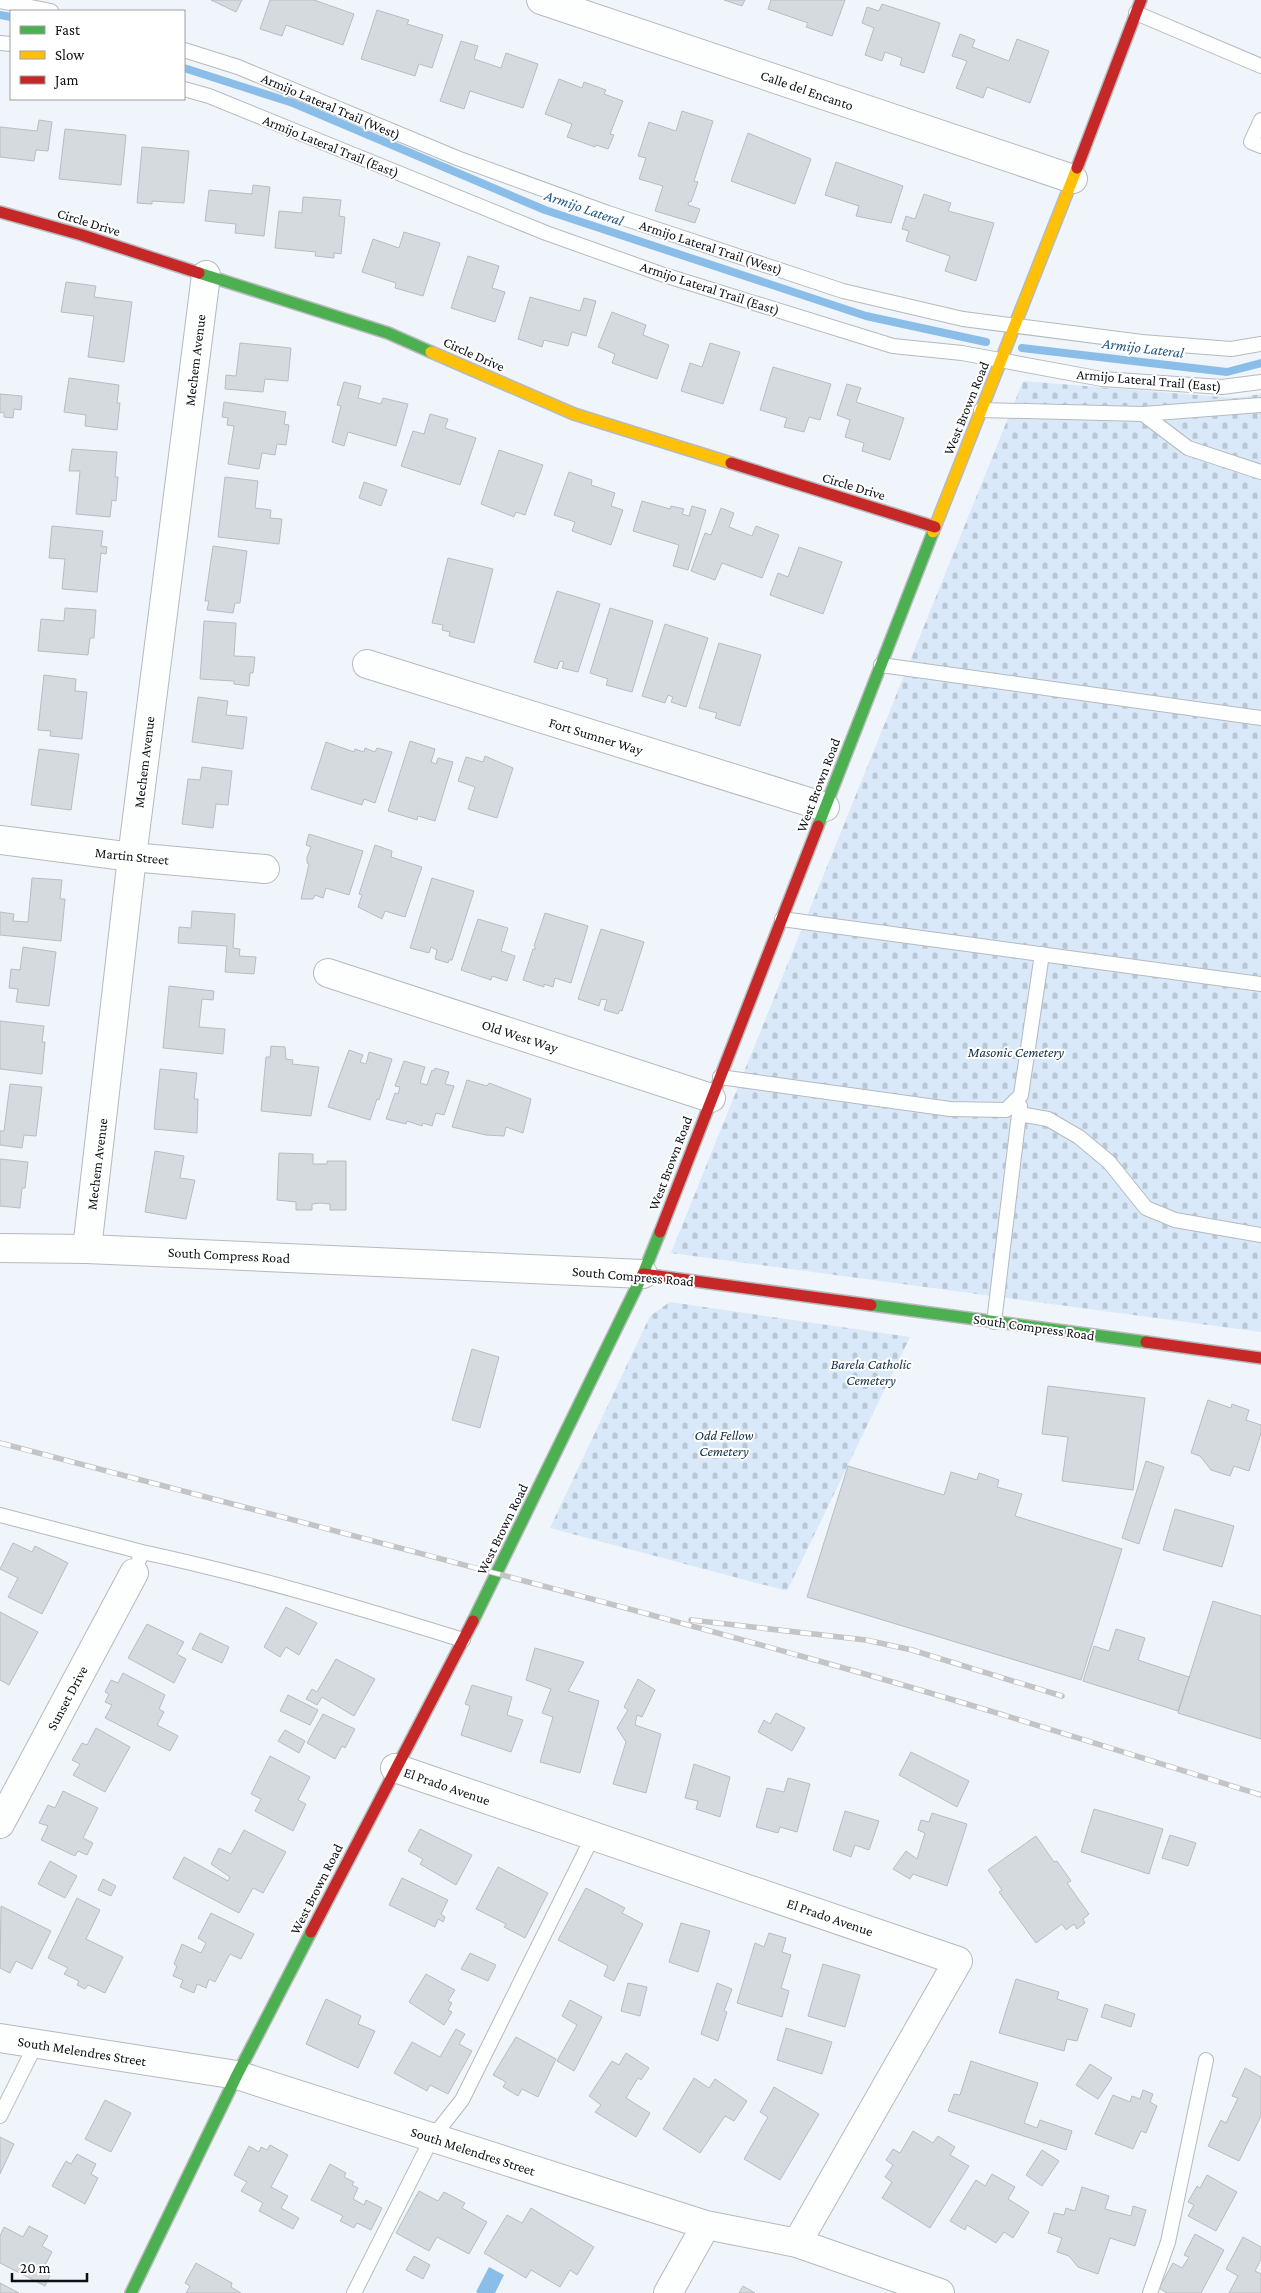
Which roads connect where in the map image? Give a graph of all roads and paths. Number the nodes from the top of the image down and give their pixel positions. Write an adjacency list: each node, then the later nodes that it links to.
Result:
1 (541, 0): 11 (street, Calle del Encanto)
2 (1141, 0): 5 (street, West Brown Road)
3 (0, 2): 4 (lane)
4 (45, 10)
5 (1136, 14): 7 (lane); 11 (street, West Brown Road)
6 (185, 50): 14 (lane, Armijo Lateral Trail (West))
7 (1261, 66)
8 (185, 89): 16 (lane, Armijo Lateral Trail (East))
9 (1261, 120): 10 (lane)
10 (1261, 146)
11 (1073, 179): 14 (street, West Brown Road)
12 (0, 212): 13 (street, Circle Drive)
13 (206, 275): 22 (street, Circle Drive); 28 (street, Mechem Avenue)
14 (1015, 326): 15 (lane, Armijo Lateral Trail (West)); 16 (street, West Brown Road)
15 (1261, 344)
16 (1001, 361): 17 (lane, Armijo Lateral Trail (East)); 19 (street, West Brown Road)
17 (1261, 382)
18 (1261, 405): 20 (lane)
19 (981, 410): 20 (lane); 22 (street, West Brown Road)
20 (1143, 414): 21 (lane)
21 (1261, 472)
22 (935, 527): 24 (street, West Brown Road)
23 (367, 664): 26 (street, Fort Sumner Way)
24 (881, 665): 25 (lane); 26 (street, West Brown Road)
25 (1261, 718)
26 (825, 807): 30 (street, West Brown Road)
27 (0, 840): 28 (street, Martin Street)
28 (132, 857): 29 (street, Martin Street); 39 (street, Mechem Avenue)
29 (265, 869)
30 (782, 919): 31 (lane); 34 (street, West Brown Road)
31 (1042, 954): 33 (lane); 35 (lane)
32 (328, 973): 34 (street, Old West Way)
33 (1261, 984)
34 (716, 1088): 35 (lane); 40 (street, West Brown Road)
35 (1022, 1095): 36 (lane)
36 (1019, 1114): 37 (lane); 41 (lane)
37 (1261, 1235)
38 (0, 1248): 39 (street, South Compress Road)
39 (87, 1249): 40 (street, South Compress Road)
40 (643, 1274): 41 (street, South Compress Road); 45 (street, West Brown Road)
41 (994, 1322): 42 (street, South Compress Road)
42 (1261, 1358)
43 (0, 1515): 44 (lane)
44 (138, 1562): 45 (lane); 47 (street, Sunset Drive)
45 (463, 1640): 46 (street, West Brown Road)
46 (395, 1768): 48 (street, El Prado Avenue); 52 (street, West Brown Road)
47 (0, 1824)
48 (592, 1836): 54 (lane); 56 (street, El Prado Avenue)
49 (0, 2038): 50 (street, South Melendres Street)
50 (36, 2044): 52 (street, South Melendres Street); 53 (lane)
51 (1206, 2060): 61 (lane)
52 (237, 2075): 54 (street, South Melendres Street); 57 (street, West Brown Road)
53 (0, 2116)
54 (432, 2138): 55 (street, South Melendres Street); 58 (lane)
55 (706, 2225): 56 (street, South Melendres Street); 59 (street)
56 (797, 2243): 60 (street, South Melendres Street)
57 (131, 2293)
58 (354, 2293)
59 (668, 2293)
60 (940, 2293)
61 (1150, 2293)

